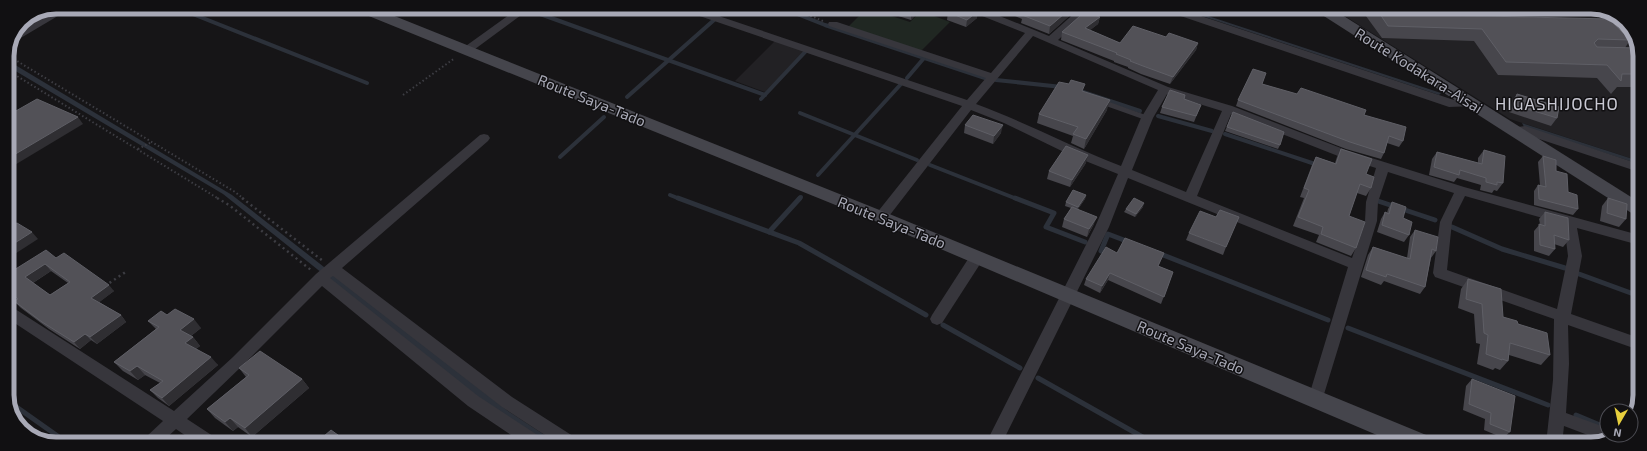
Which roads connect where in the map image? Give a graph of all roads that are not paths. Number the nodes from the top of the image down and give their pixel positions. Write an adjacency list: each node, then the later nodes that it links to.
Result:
1 (56, 14): 11 (street)
2 (377, 14): 13 (main road, Route Saya-Tado)
3 (518, 14): 13 (street)
4 (704, 14): 18 (street)
5 (989, 14): 10 (street)
6 (1080, 14): 12 (street)
7 (1185, 14): 17 (street)
8 (1330, 14): 17 (main road, Route Kodakara-Aisai)
9 (833, 24): 14 (street)
10 (1031, 32): 12 (street); 14 (street)
11 (20, 34)
12 (1051, 40): 15 (street)
13 (467, 50): 29 (main road, Route Saya-Tado)
14 (993, 77): 18 (street)
15 (1164, 89): 19 (street); 20 (street)
16 (1096, 100): 20 (lane)
17 (1471, 103): 21 (main road, Route Kodakara-Aisai)
18 (969, 105): 25 (street); 29 (street)
19 (1228, 109): 24 (street); 27 (street)
20 (1147, 118): 25 (street)
21 (1515, 131): 23 (street); 28 (main road, Route Kodakara-Aisai)
22 (484, 138): 34 (street)
23 (1633, 166)
24 (1383, 167): 26 (street); 33 (street)
25 (1125, 171): 27 (street); 35 (street)
26 (1461, 191): 30 (street); 36 (street)
27 (1190, 198): 33 (street)
28 (1633, 206)
29 (881, 217): 32 (main road, Route Saya-Tado)
30 (1570, 222): 31 (street); 36 (street)
31 (1633, 238)
32 (977, 257): 35 (main road, Route Saya-Tado); 38 (street)
33 (1356, 265): 40 (street)
34 (327, 273): 41 (street); 41 (street); 43 (street)
35 (1067, 295): 40 (main road, Route Saya-Tado); 49 (street)
36 (1562, 316): 39 (street); 42 (street)
37 (14, 317): 43 (street)
38 (937, 319)
39 (1633, 342)
40 (1316, 399): 50 (main road, Route Saya-Tado)
41 (499, 408): 47 (street); 48 (street)
42 (1559, 417): 44 (street); 51 (street)
43 (174, 420): 45 (street); 46 (street)
44 (1599, 432)
45 (157, 437)
46 (202, 437)
47 (530, 437)
48 (558, 437)
49 (997, 437)
50 (1406, 437)
51 (1555, 437)

